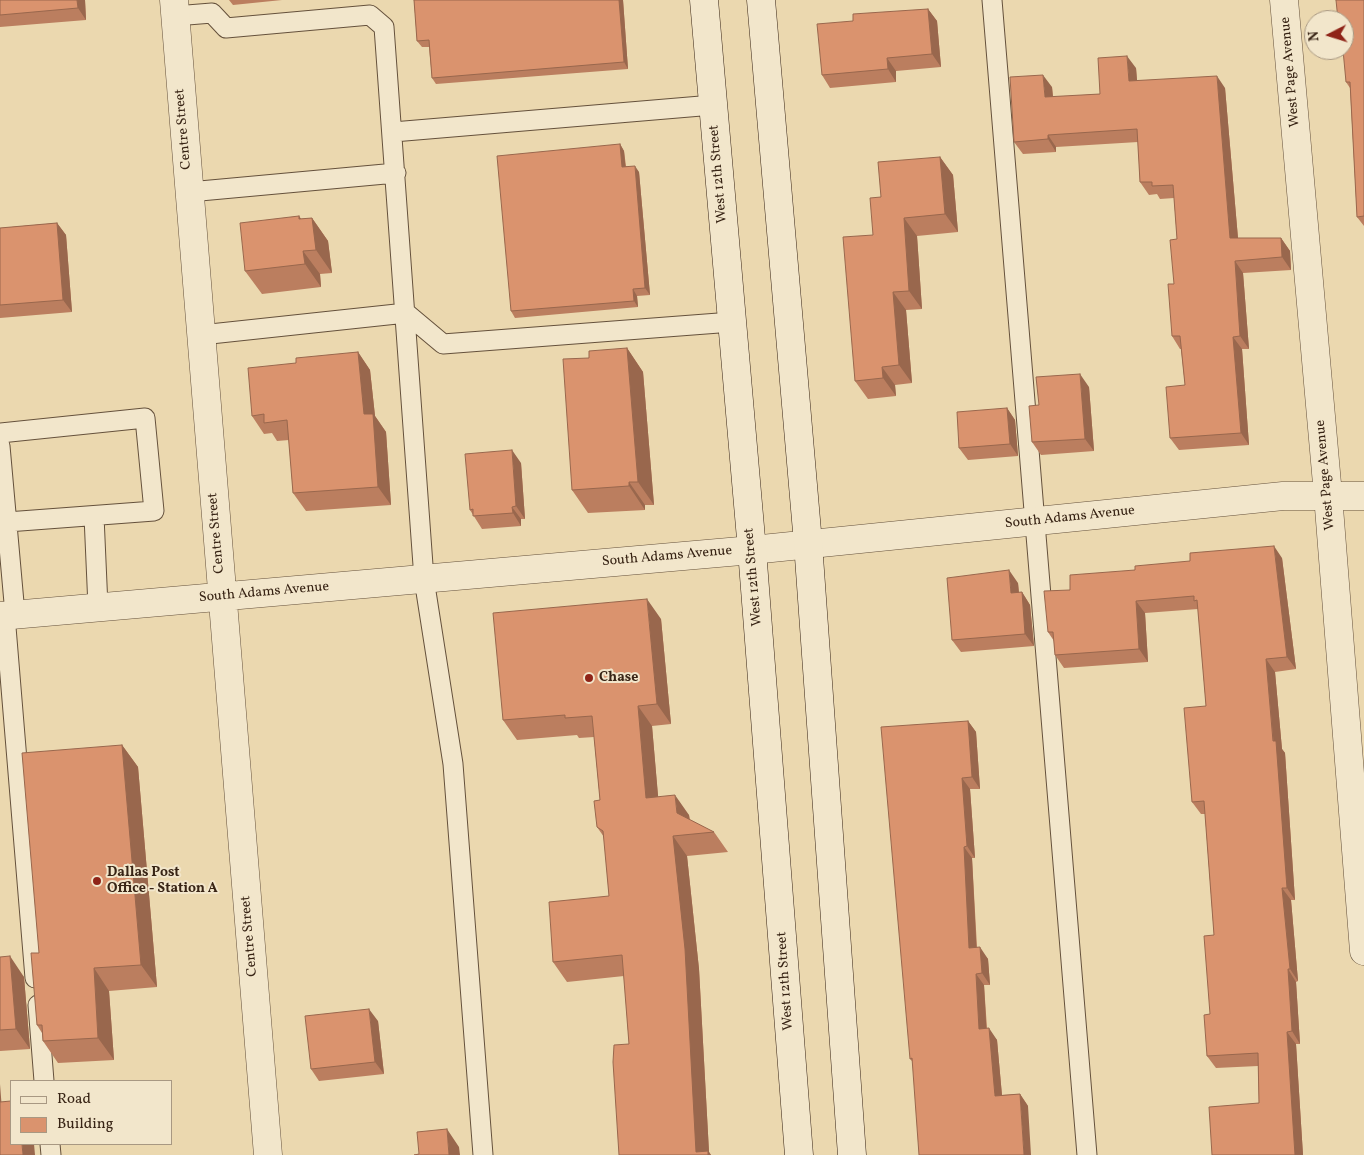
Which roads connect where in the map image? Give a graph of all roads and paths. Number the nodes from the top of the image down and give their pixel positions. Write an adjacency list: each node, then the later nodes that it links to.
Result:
1 (704, 0): 6 (street, West 12th Street)
2 (761, 0): 20 (street)
3 (992, 0): 19 (lane)
4 (1284, 0): 15 (street, West Page Avenue)
5 (174, 8): 7 (lane); 9 (street, Centre Street)
6 (714, 106): 7 (lane); 11 (street, West 12th Street)
7 (393, 132): 8 (lane)
8 (396, 173): 9 (lane); 10 (lane)
9 (189, 192): 12 (street, Centre Street)
10 (406, 313): 11 (lane); 12 (lane); 22 (lane)
11 (732, 322): 21 (street, West 12th Street)
12 (201, 335): 23 (street, Centre Street)
13 (0, 433): 17 (lane)
14 (0, 446): 18 (lane)
15 (1328, 494): 16 (street, South Adams Avenue); 19 (street, South Adams Avenue); 26 (street, West Page Avenue)
16 (1364, 496)
17 (94, 516): 18 (lane); 24 (lane)
18 (7, 522): 25 (lane)
19 (1036, 522): 20 (street, South Adams Avenue); 32 (lane)
20 (808, 543): 21 (street, South Adams Avenue); 31 (street)
21 (752, 550): 22 (street, South Adams Avenue); 30 (street, West 12th Street)
22 (424, 578): 23 (street, South Adams Avenue); 29 (lane)
23 (222, 596): 24 (street, South Adams Avenue); 28 (street, Centre Street)
24 (98, 607): 25 (street, South Adams Avenue)
25 (7, 615): 27 (lane)
26 (1364, 951)
27 (44, 1080)
28 (268, 1155)
29 (483, 1155)
30 (799, 1155)
31 (852, 1155)
32 (1087, 1155)

